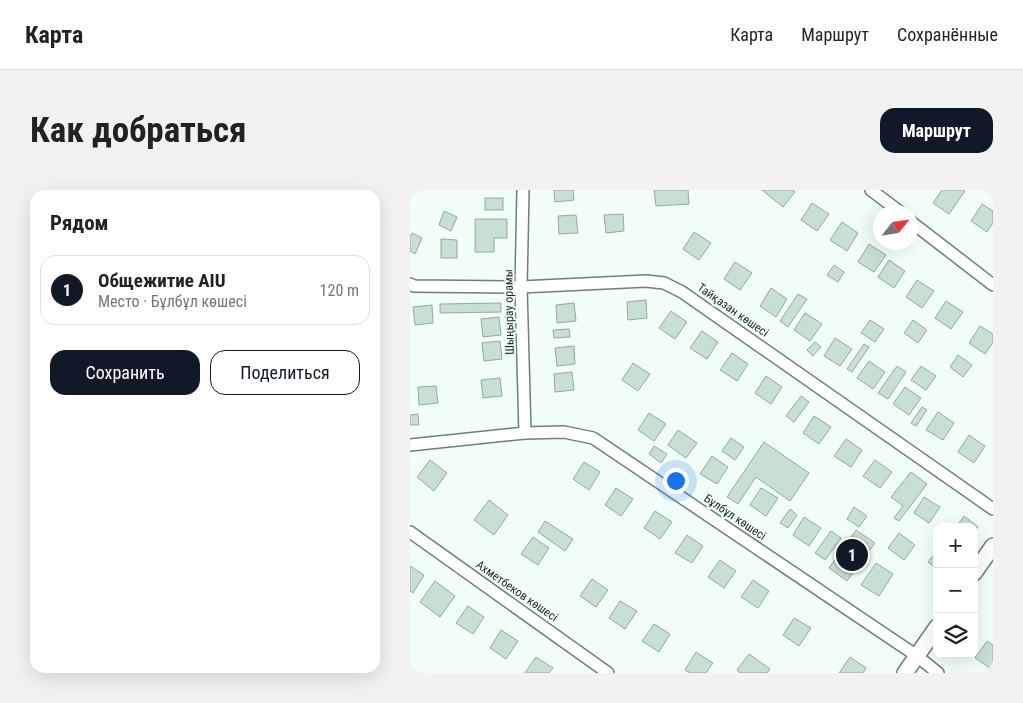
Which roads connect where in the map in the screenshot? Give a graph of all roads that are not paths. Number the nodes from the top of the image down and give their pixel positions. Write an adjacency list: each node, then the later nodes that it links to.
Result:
1 (523, 190): 7 (street, Шыңырау орамы)
2 (871, 190): 3 (street)
3 (891, 205)
4 (918, 227): 6 (street)
5 (410, 284): 7 (street, Тайқазан көшесі)
6 (993, 285)
7 (521, 286): 8 (street, Шыңырау орамы); 10 (street, Тайқазан көшесі)
8 (525, 433): 9 (street, Бұлбұл көшесі); 15 (street, Бұлбұл көшесі)
9 (410, 445)
10 (993, 509)
11 (410, 532): 16 (street, Ахметбеков көшесі)
12 (993, 546): 13 (street)
13 (978, 568)
14 (933, 633): 15 (street)
15 (917, 656): 17 (street); 18 (street, Бұлбұл көшесі)
16 (608, 673)
17 (905, 673)
18 (938, 673)

